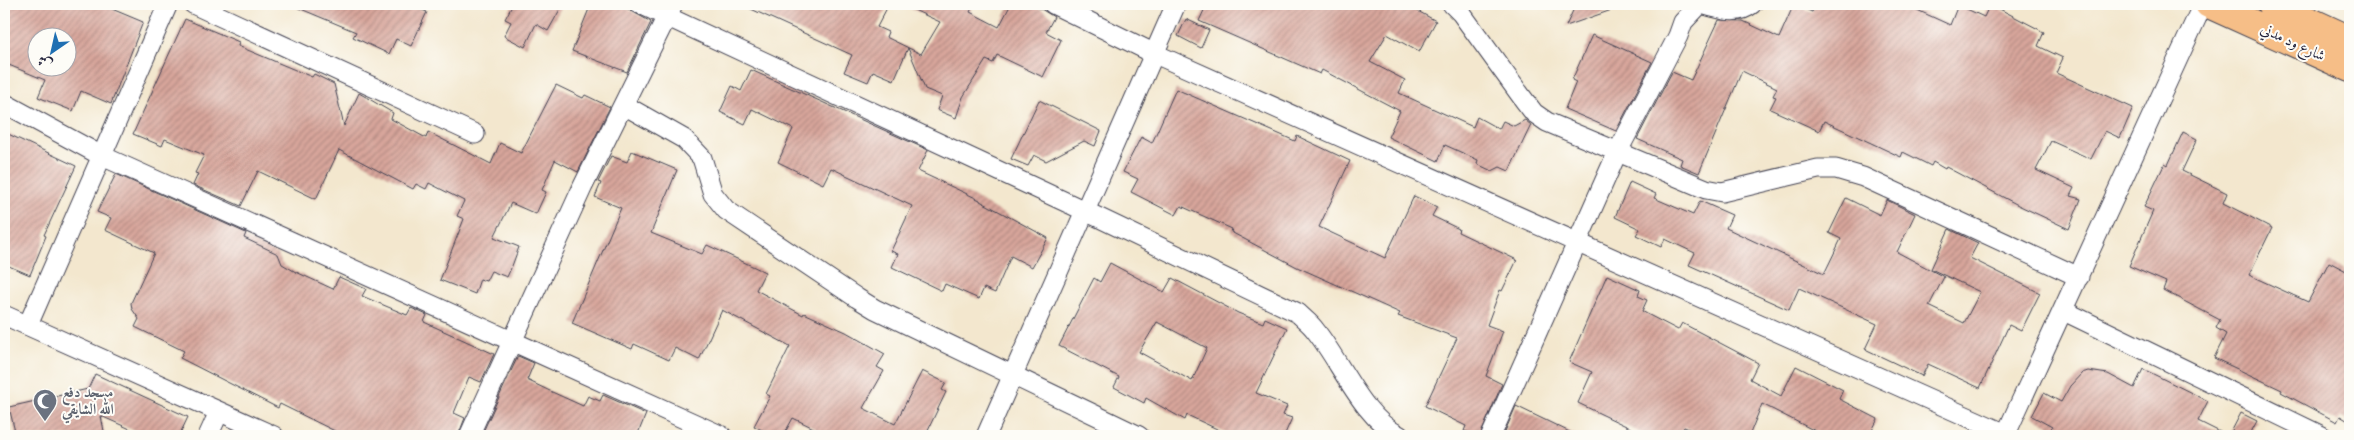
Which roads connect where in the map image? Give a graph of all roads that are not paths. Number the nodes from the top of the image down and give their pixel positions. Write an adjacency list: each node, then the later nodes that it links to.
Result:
1 (168, 4): 19 (street)
2 (193, 4): 17 (street)
3 (640, 4): 11 (street)
4 (1052, 4): 13 (street)
5 (1176, 4): 13 (street)
6 (1452, 4): 18 (street)
7 (1752, 4): 18 (street)
8 (2203, 4): 22 (street)
9 (2209, 4): 14 (highway, شارع ود مدني)
10 (2273, 4): 12 (highway, شارع ود مدني)
11 (670, 9): 16 (street); 20 (street)
12 (2350, 40)
13 (1153, 53): 20 (street); 21 (street)
14 (2350, 68)
15 (4, 103): 19 (street)
16 (624, 105): 26 (street); 27 (street)
17 (475, 134)
18 (1618, 153): 21 (street); 22 (street)
19 (100, 155): 25 (street); 26 (street)
20 (1085, 211): 27 (street); 36 (street)
21 (1578, 245): 29 (street); 37 (street)
22 (2079, 277): 23 (street)
23 (2064, 311): 29 (street); 38 (street)
24 (4, 315): 25 (street)
25 (28, 324): 28 (street)
26 (512, 341): 32 (street); 33 (street)
27 (1013, 377): 34 (street); 35 (street)
28 (219, 412): 30 (street); 31 (street)
29 (2005, 435)
30 (208, 436)
31 (274, 436)
32 (469, 436)
33 (722, 436)
34 (986, 436)
35 (1138, 436)
36 (1400, 436)
37 (1491, 436)
38 (2322, 436)

